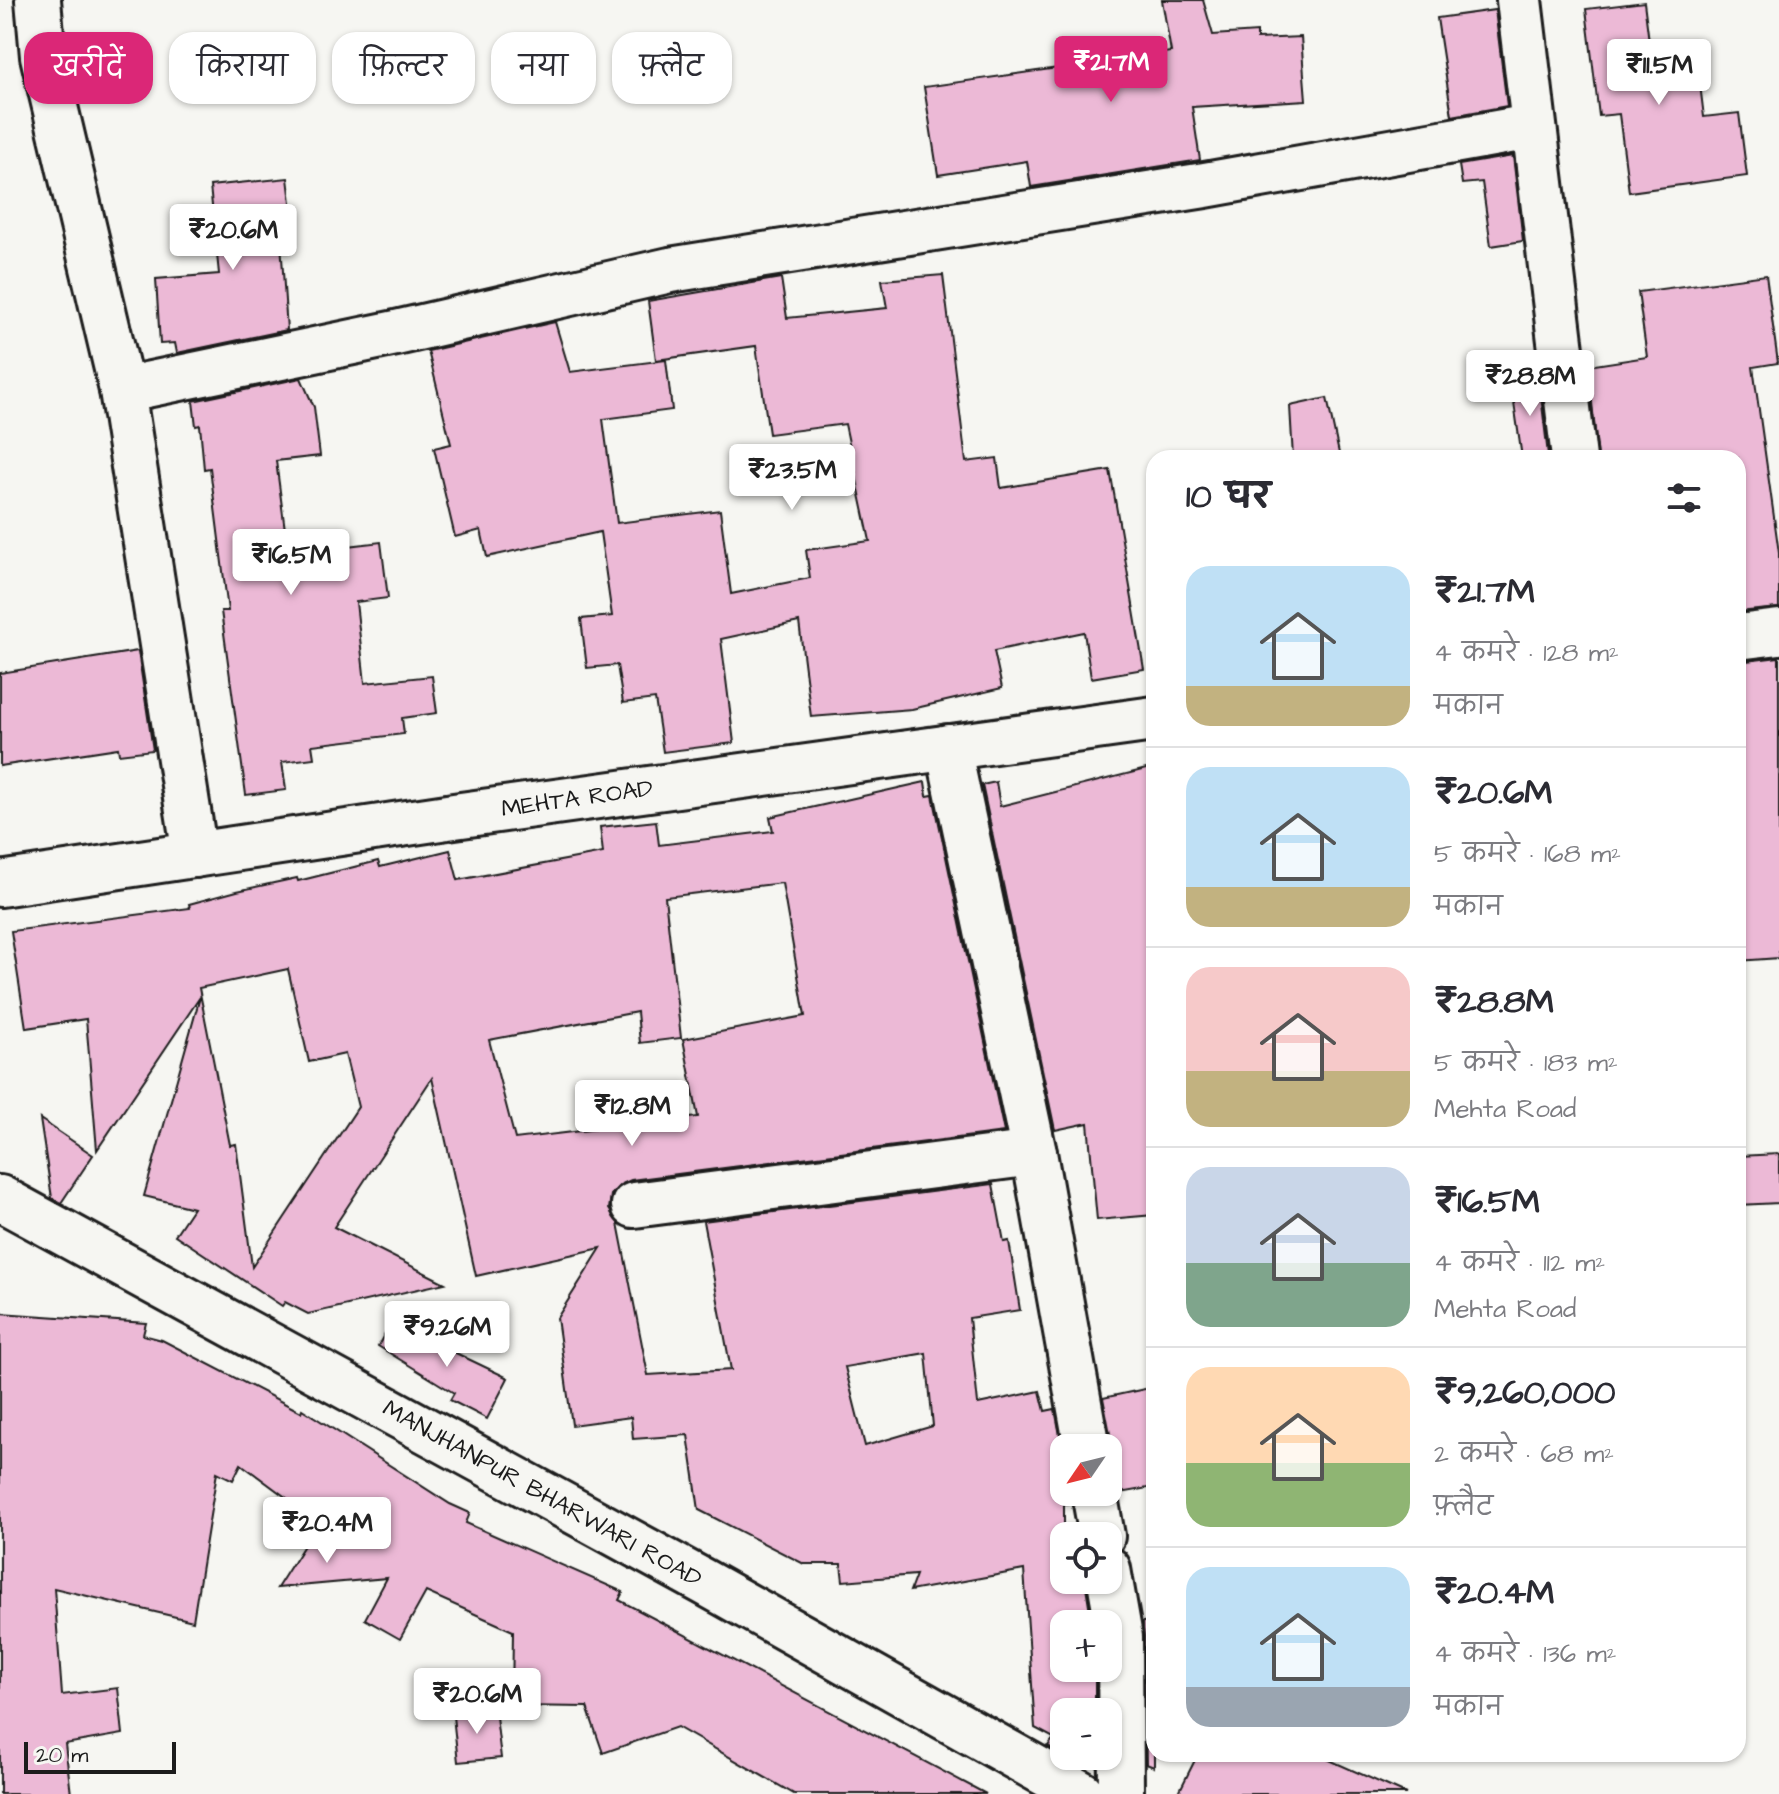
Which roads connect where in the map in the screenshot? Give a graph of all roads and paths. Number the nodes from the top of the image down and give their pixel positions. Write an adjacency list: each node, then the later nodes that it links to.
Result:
1 (38, 0): 4 (street)
2 (1519, 0): 3 (street)
3 (1531, 127): 4 (street); 5 (street)
4 (122, 390): 10 (street)
5 (1573, 450)
6 (1779, 632): 7 (street)
7 (1746, 636)
8 (1146, 720): 9 (street, MEHTA ROAD)
9 (948, 747): 10 (street, MEHTA ROAD); 12 (street)
10 (195, 855): 11 (street, MEHTA ROAD)
11 (0, 884)
12 (1034, 1153): 14 (street); 15 (street)
13 (0, 1198): 17 (street, MANJHANPUR BHARWARI ROAD)
14 (634, 1205)
15 (1084, 1434)
16 (1112, 1594): 18 (street)
17 (1082, 1794)
18 (1121, 1794)

